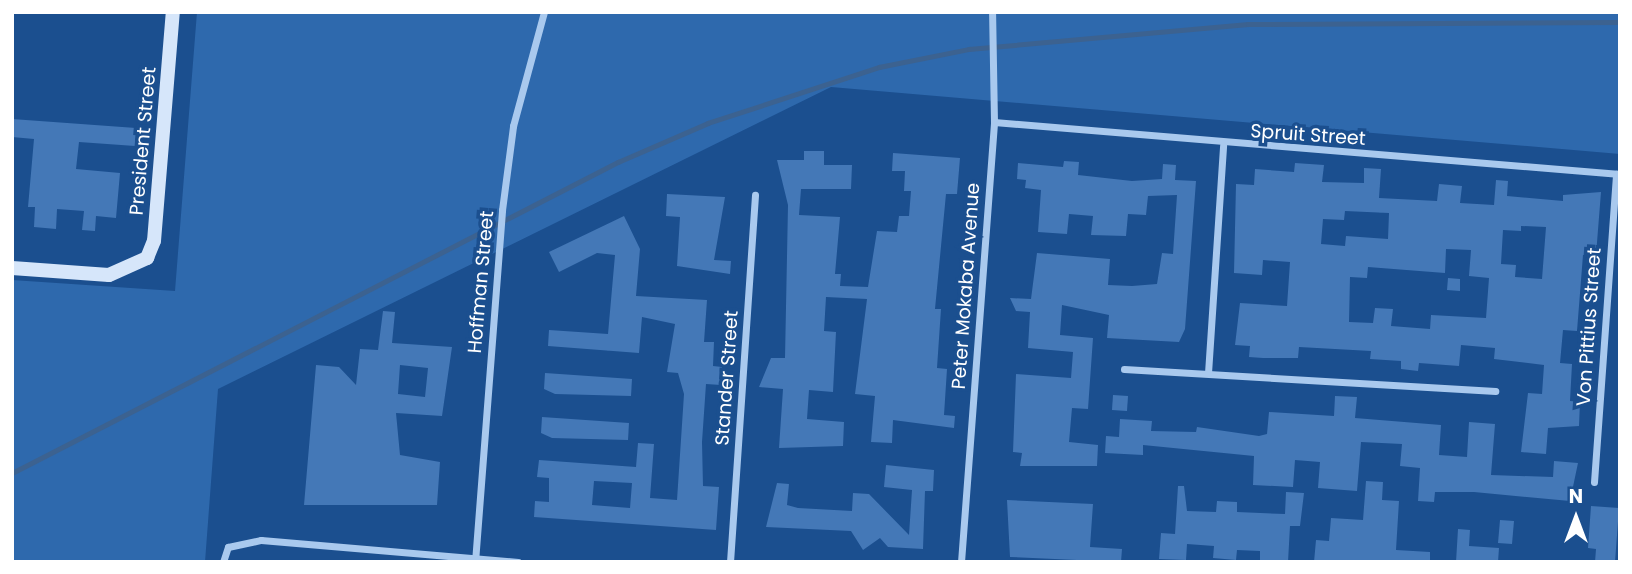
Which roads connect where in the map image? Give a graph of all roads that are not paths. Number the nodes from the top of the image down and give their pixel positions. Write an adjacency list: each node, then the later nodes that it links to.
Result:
1 (173, 12): 8 (street, President Street)
2 (544, 12): 13 (street, Hoffman Street)
3 (992, 12): 4 (street, Peter Mokaba Avenue)
4 (994, 122): 5 (street, Spruit Street); 17 (street, Peter Mokaba Avenue)
5 (1223, 145): 6 (street, Spruit Street); 10 (street)
6 (1618, 174): 12 (street, Von Pittius Street)
7 (755, 195): 16 (street, Stander Street)
8 (12, 268)
9 (1124, 369): 10 (street)
10 (1208, 373): 11 (street)
11 (1495, 391)
12 (1594, 482)
13 (475, 560): 14 (street); 15 (street)
14 (223, 562)
15 (517, 562)
16 (730, 562)
17 (961, 562)

